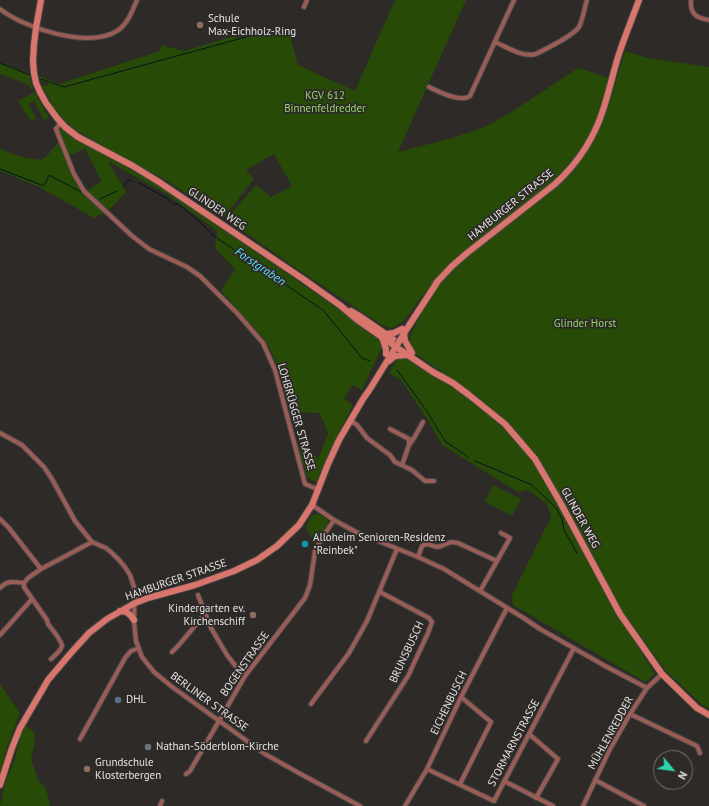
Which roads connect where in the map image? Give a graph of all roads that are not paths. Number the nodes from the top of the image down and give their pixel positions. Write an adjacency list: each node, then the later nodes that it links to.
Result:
1 (41, 0): 11 (main road, GLINDER WEG)
2 (137, 0): 11 (street)
3 (514, 0): 12 (street)
4 (587, 0): 12 (street)
5 (639, 0): 15 (main road, HAMBURGER STRASSE)
6 (691, 0): 10 (street)
7 (309, 1): 8 (street)
8 (304, 6)
9 (0, 9): 11 (street)
10 (709, 20)
11 (36, 28): 14 (main road, GLINDER WEG)
12 (495, 42): 13 (street)
13 (429, 87)
14 (61, 122): 16 (main road, GLINDER WEG); 29 (street, LOHBRÜGGER STRASSE)
15 (403, 331): 16 (main road); 17 (main road, HAMBURGER STRASSE); 19 (main road)
16 (384, 335): 17 (main road, GLINDER WEG); 18 (main road)
17 (396, 344): 18 (main road, HAMBURGER STRASSE); 19 (main road, GLINDER WEG); 20 (main road, HAMBURGER STRASSE)
18 (386, 354): 21 (main road, HAMBURGER STRASSE)
19 (410, 354): 20 (main road); 55 (main road, GLINDER WEG)
20 (386, 363): 21 (main road, HAMBURGER STRASSE)
21 (363, 399): 22 (main road, HAMBURGER STRASSE)
22 (350, 421): 27 (street); 29 (main road, HAMBURGER STRASSE)
23 (423, 422): 26 (street)
24 (390, 429): 26 (street)
25 (0, 433): 34 (street)
26 (409, 445): 27 (street)
27 (402, 465): 28 (street)
28 (434, 481)
29 (319, 490): 30 (main road, HAMBURGER STRASSE)
30 (312, 505): 32 (street); 45 (main road, HAMBURGER STRASSE)
31 (0, 519): 38 (street)
32 (334, 520): 35 (street); 56 (street, BOGENSTRASSE)
33 (502, 533): 37 (street)
34 (92, 542): 38 (street); 45 (street, BERLINER STRASSE)
35 (397, 549): 36 (street); 42 (street)
36 (418, 557): 37 (street); 41 (street)
37 (497, 561): 41 (street)
38 (41, 569): 39 (street)
39 (24, 583): 40 (street); 44 (street)
40 (0, 588)
41 (480, 591): 46 (street)
42 (380, 592): 59 (street); 65 (street, BRUNSBUSCH)
43 (198, 595): 48 (street)
44 (32, 599): 50 (street); 54 (street)
45 (135, 603): 47 (main road, HAMBURGER STRASSE); 49 (street, BERLINER STRASSE)
46 (507, 608): 52 (street); 58 (street, EICHENBUSCH)
47 (120, 611): 49 (main road); 71 (main road, HAMBURGER STRASSE)
48 (205, 614): 53 (street); 56 (street)
49 (134, 620): 51 (street, BERLINER STRASSE)
50 (0, 635)
51 (139, 648): 62 (street, BERLINER STRASSE); 64 (street)
52 (574, 648): 57 (street); 63 (street, STORMARNSTRASSE)
53 (172, 652)
54 (51, 659)
55 (662, 674): 57 (street, MÜHLENREDDER); 61 (main road, GLINDER WEG)
56 (245, 676): 62 (street, BOGENSTRASSE)
57 (647, 688): 60 (street, MÜHLENREDDER)
58 (461, 697): 67 (street, EICHENBUSCH); 72 (street)
59 (311, 704)
60 (630, 714): 66 (street); 69 (street, MÜHLENREDDER)
61 (709, 715)
62 (218, 720): 68 (street, BOGENSTRASSE); 76 (street, BERLINER STRASSE)
63 (529, 734): 70 (street, STORMARNSTRASSE); 73 (street)
64 (80, 739)
65 (366, 741)
66 (700, 753)
67 (427, 769): 72 (street, STORMARNSTRASSE); 77 (street, EICHENBUSCH)
68 (186, 774)
69 (595, 780): 79 (street, MÜHLENREDDER); 80 (street)
70 (504, 781): 72 (street, STORMARNSTRASSE); 73 (street)
71 (0, 784)
72 (460, 784)
73 (536, 798): 78 (street)
74 (162, 801): 75 (street)
75 (160, 806)
76 (360, 806)
77 (405, 806)
78 (552, 806)
79 (583, 806)
80 (644, 806)

